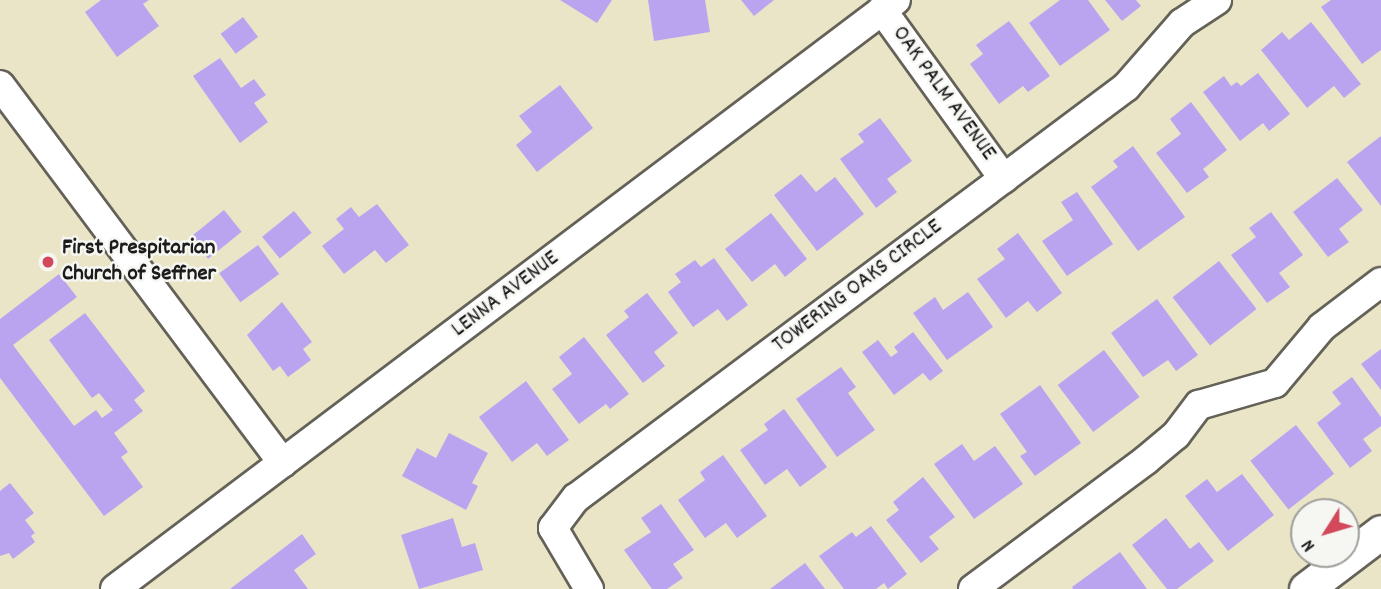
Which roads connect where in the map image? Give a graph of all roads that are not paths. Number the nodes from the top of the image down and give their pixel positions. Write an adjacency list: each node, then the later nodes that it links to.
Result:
1 (1217, 0): 4 (street, TOWERING OAKS CIRCLE)
2 (889, 5): 4 (street, OAK PALM AVENUE); 6 (street, LENNA AVENUE)
3 (0, 85): 6 (street)
4 (1004, 178): 9 (street, TOWERING OAKS CIRCLE)
5 (1381, 282): 10 (street)
6 (283, 463): 8 (street, LENNA AVENUE)
7 (1381, 532): 11 (street)
8 (116, 589)
9 (589, 589)
10 (973, 589)
11 (1307, 589)

